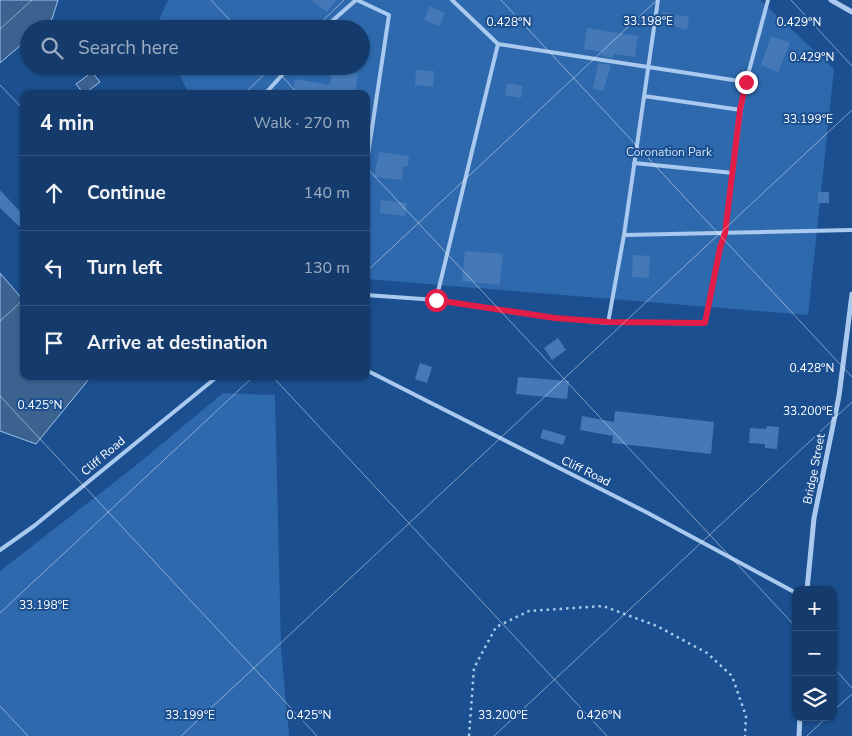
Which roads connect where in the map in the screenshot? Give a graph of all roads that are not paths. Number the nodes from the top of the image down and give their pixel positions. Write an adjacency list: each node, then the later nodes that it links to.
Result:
1 (357, 0): 7 (lane); 15 (lane)
2 (452, 0): 8 (lane)
3 (658, 0): 9 (lane)
4 (768, 0): 11 (lane)
5 (831, 0): 6 (street)
6 (852, 12)
7 (334, 20)
8 (498, 44): 9 (lane); 23 (lane)
9 (648, 68): 11 (lane); 13 (lane)
10 (282, 75): 12 (lane)
11 (746, 82): 14 (lane)
12 (269, 90)
13 (644, 96): 14 (lane); 16 (lane)
14 (740, 110): 17 (lane)
15 (370, 141)
16 (634, 163): 17 (lane); 20 (lane)
17 (733, 173): 19 (lane)
18 (852, 230): 19 (lane)
19 (725, 233): 20 (lane); 24 (lane)
20 (624, 235): 24 (lane)
21 (852, 294): 28 (street, Bridge Street)
22 (370, 295): 23 (lane)
23 (436, 300): 24 (lane)
24 (608, 322)
25 (370, 372): 29 (lane, Cliff Road)
26 (213, 380): 27 (lane, Cliff Road)
27 (0, 550)
28 (807, 586)
29 (792, 591)
30 (800, 721): 31 (street)
31 (799, 736)

